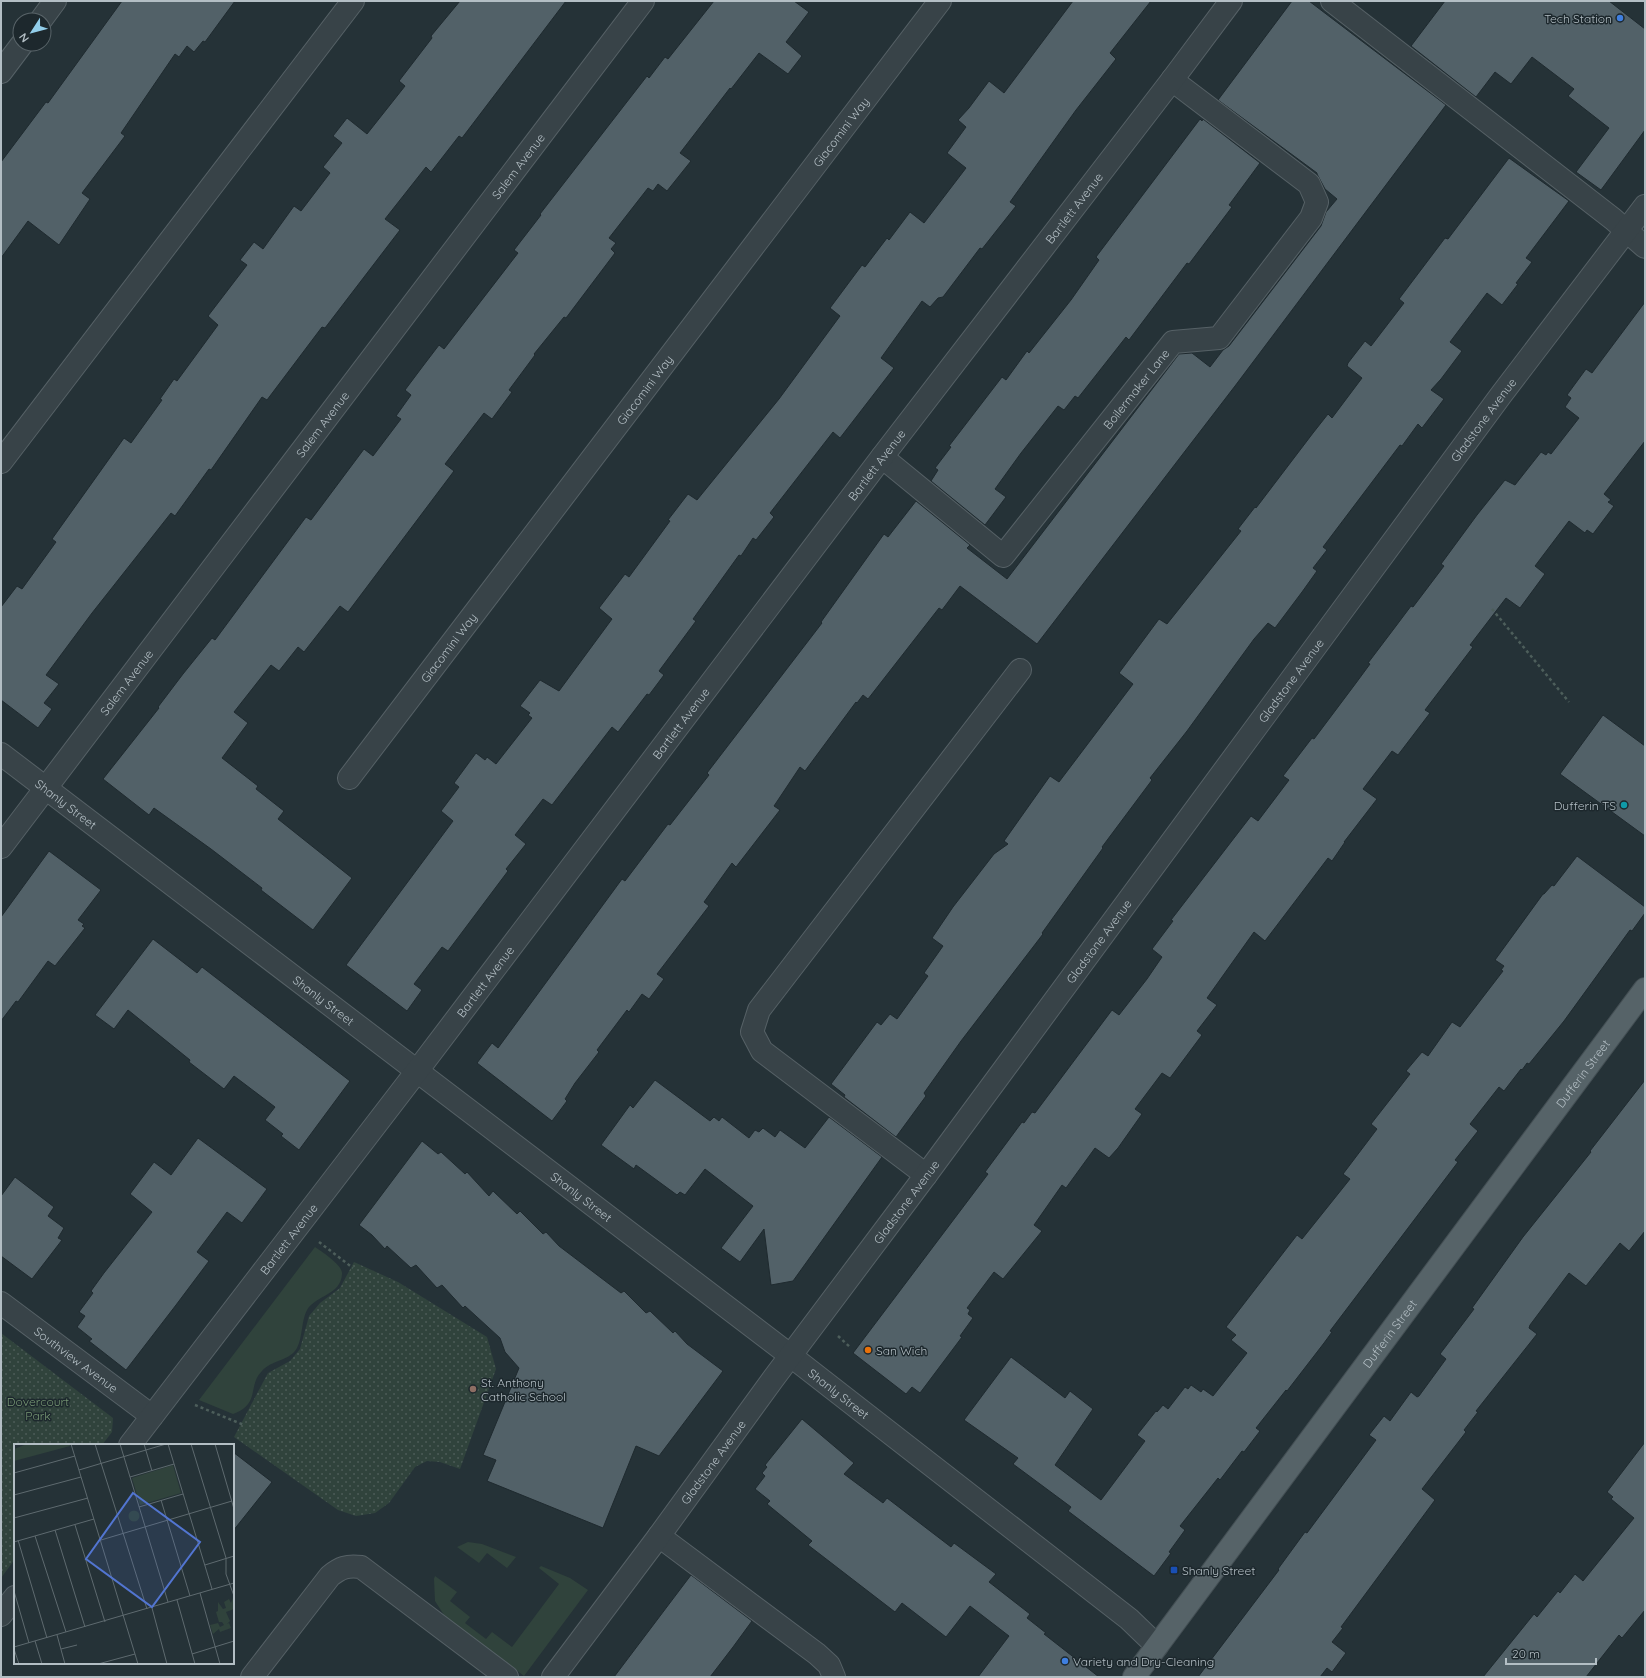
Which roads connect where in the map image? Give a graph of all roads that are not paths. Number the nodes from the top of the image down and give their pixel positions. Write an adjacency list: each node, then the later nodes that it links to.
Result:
1 (353, 1): 13 (street)
2 (643, 1): 17 (street, Salem Avenue)
3 (940, 1): 16 (street, Giacomini Way)
4 (1231, 1): 8 (street, Bartlett Avenue)
5 (1332, 1): 10 (street)
6 (16, 52): 7 (street)
7 (1, 72)
8 (1172, 80): 12 (street, Bartlett Avenue); 12 (street, Boilermaker Lane)
9 (1645, 206): 10 (street, Gladstone Avenue)
10 (1626, 231): 11 (street); 21 (street, Gladstone Avenue)
11 (1645, 247)
12 (882, 457): 20 (street, Bartlett Avenue)
13 (1, 462)
14 (1020, 670): 21 (street)
15 (1, 754): 17 (street, Shanly Street)
16 (349, 778)
17 (45, 788): 18 (street, Salem Avenue); 20 (street, Shanly Street)
18 (1, 847)
19 (1645, 989): 29 (main road, Dufferin Street)
20 (417, 1071): 23 (street, Shanly Street); 24 (street, Bartlett Avenue)
21 (926, 1175): 23 (street, Gladstone Avenue)
22 (1, 1303): 24 (street, Southview Avenue)
23 (791, 1356): 26 (street, Gladstone Avenue); 29 (street, Shanly Street)
24 (152, 1416): 25 (street, Bartlett Avenue)
25 (131, 1444)
26 (659, 1536): 32 (street, Gladstone Avenue); 33 (street)
27 (14, 1598): 28 (street)
28 (1, 1615)
29 (1157, 1646): 34 (main road, Dufferin Street)
30 (252, 1677): 31 (street)
31 (507, 1677)
32 (553, 1677)
33 (834, 1677)
34 (1134, 1677)

